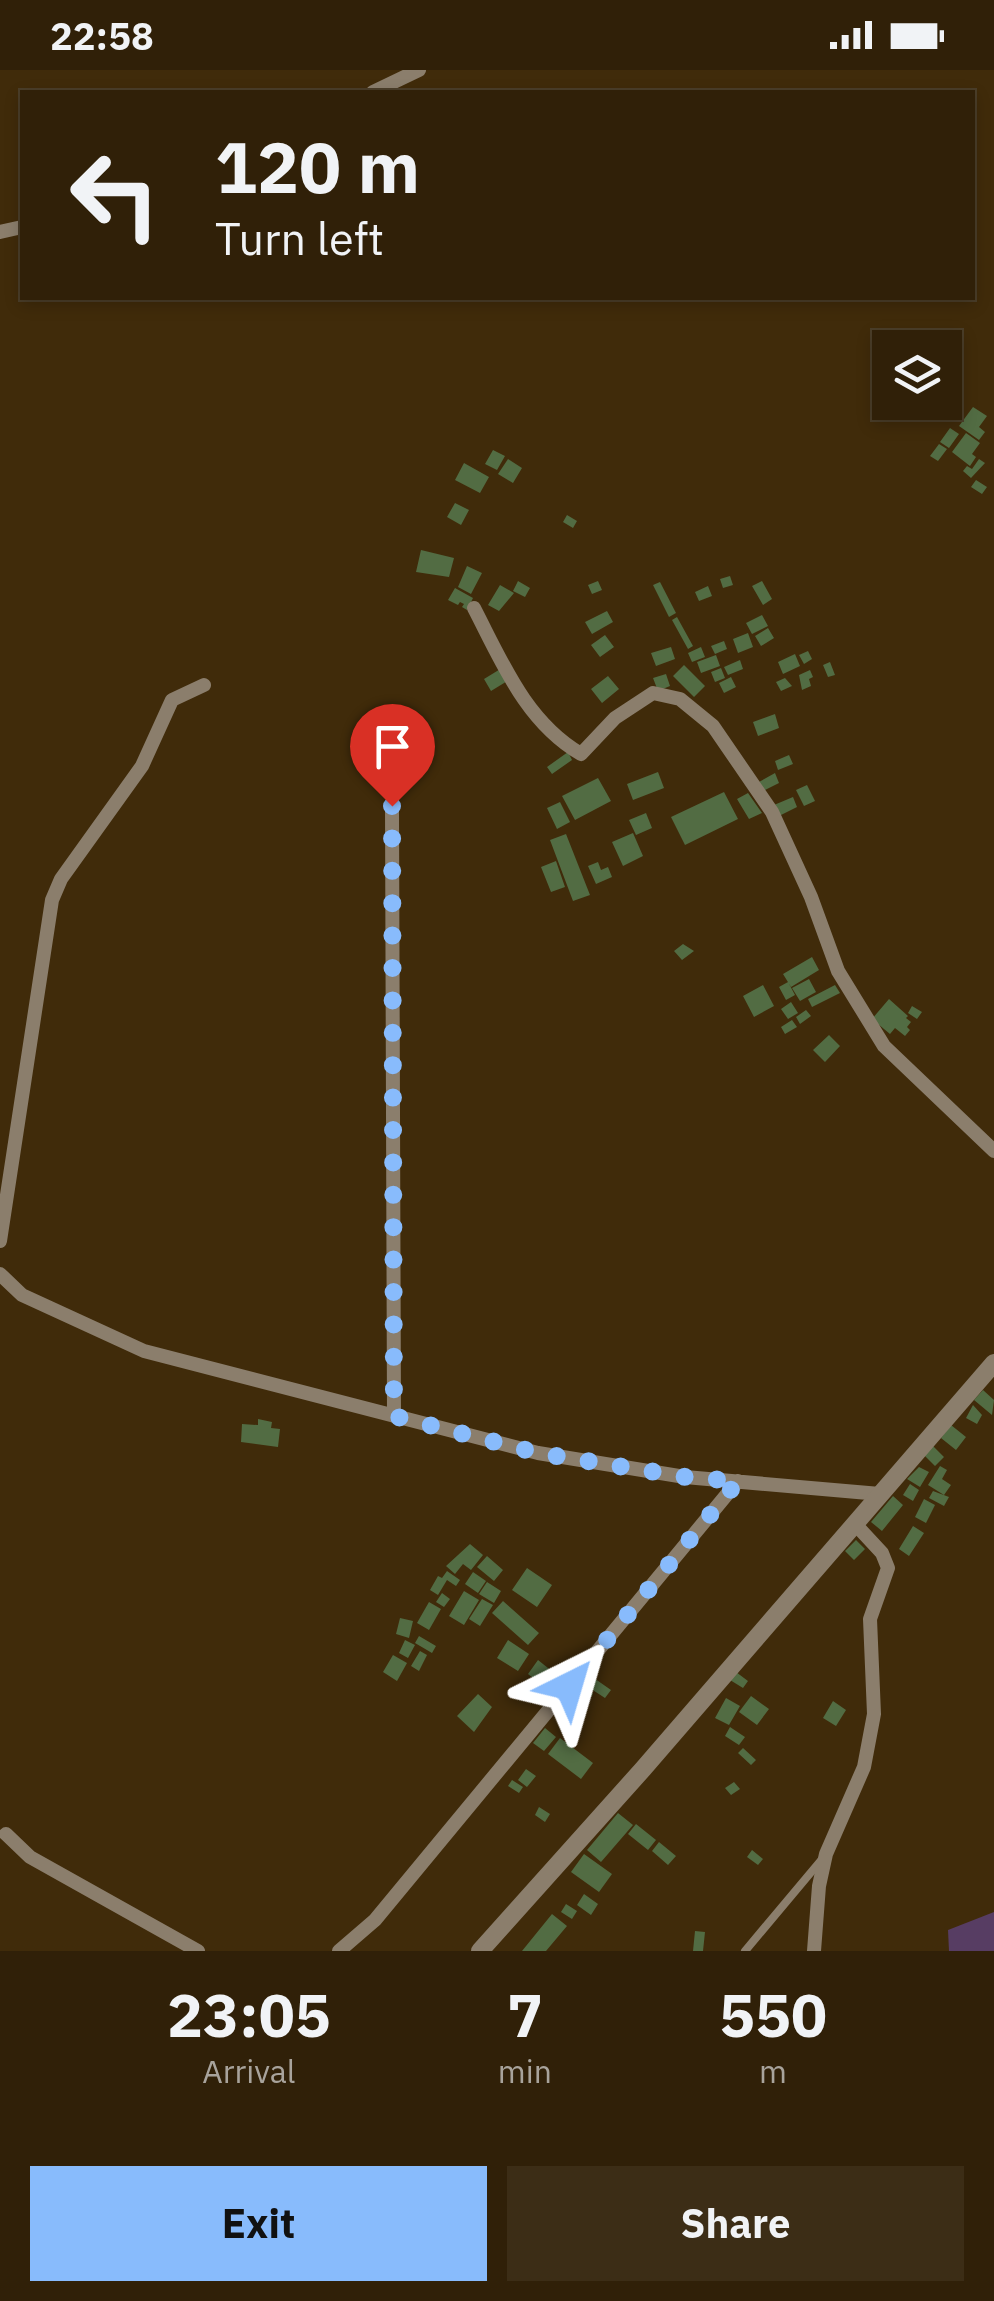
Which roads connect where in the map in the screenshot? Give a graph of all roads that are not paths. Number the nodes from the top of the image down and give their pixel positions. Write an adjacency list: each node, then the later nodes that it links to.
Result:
1 (419, 70): 2 (street)
2 (377, 90)
3 (474, 608): 6 (street)
4 (204, 685): 7 (street)
5 (392, 806): 10 (street)
6 (994, 1151)
7 (0, 1241)
8 (0, 1274): 10 (street)
9 (994, 1363): 12 (street)
10 (394, 1416): 11 (street)
11 (738, 1481): 12 (street); 17 (street)
12 (880, 1494): 13 (street)
13 (856, 1525): 15 (street); 18 (street)
14 (6, 1834): 16 (street)
15 (826, 1854): 19 (lane); 20 (street)
16 (198, 1951)
17 (339, 1951)
18 (480, 1951)
19 (745, 1951)
20 (814, 1951)

